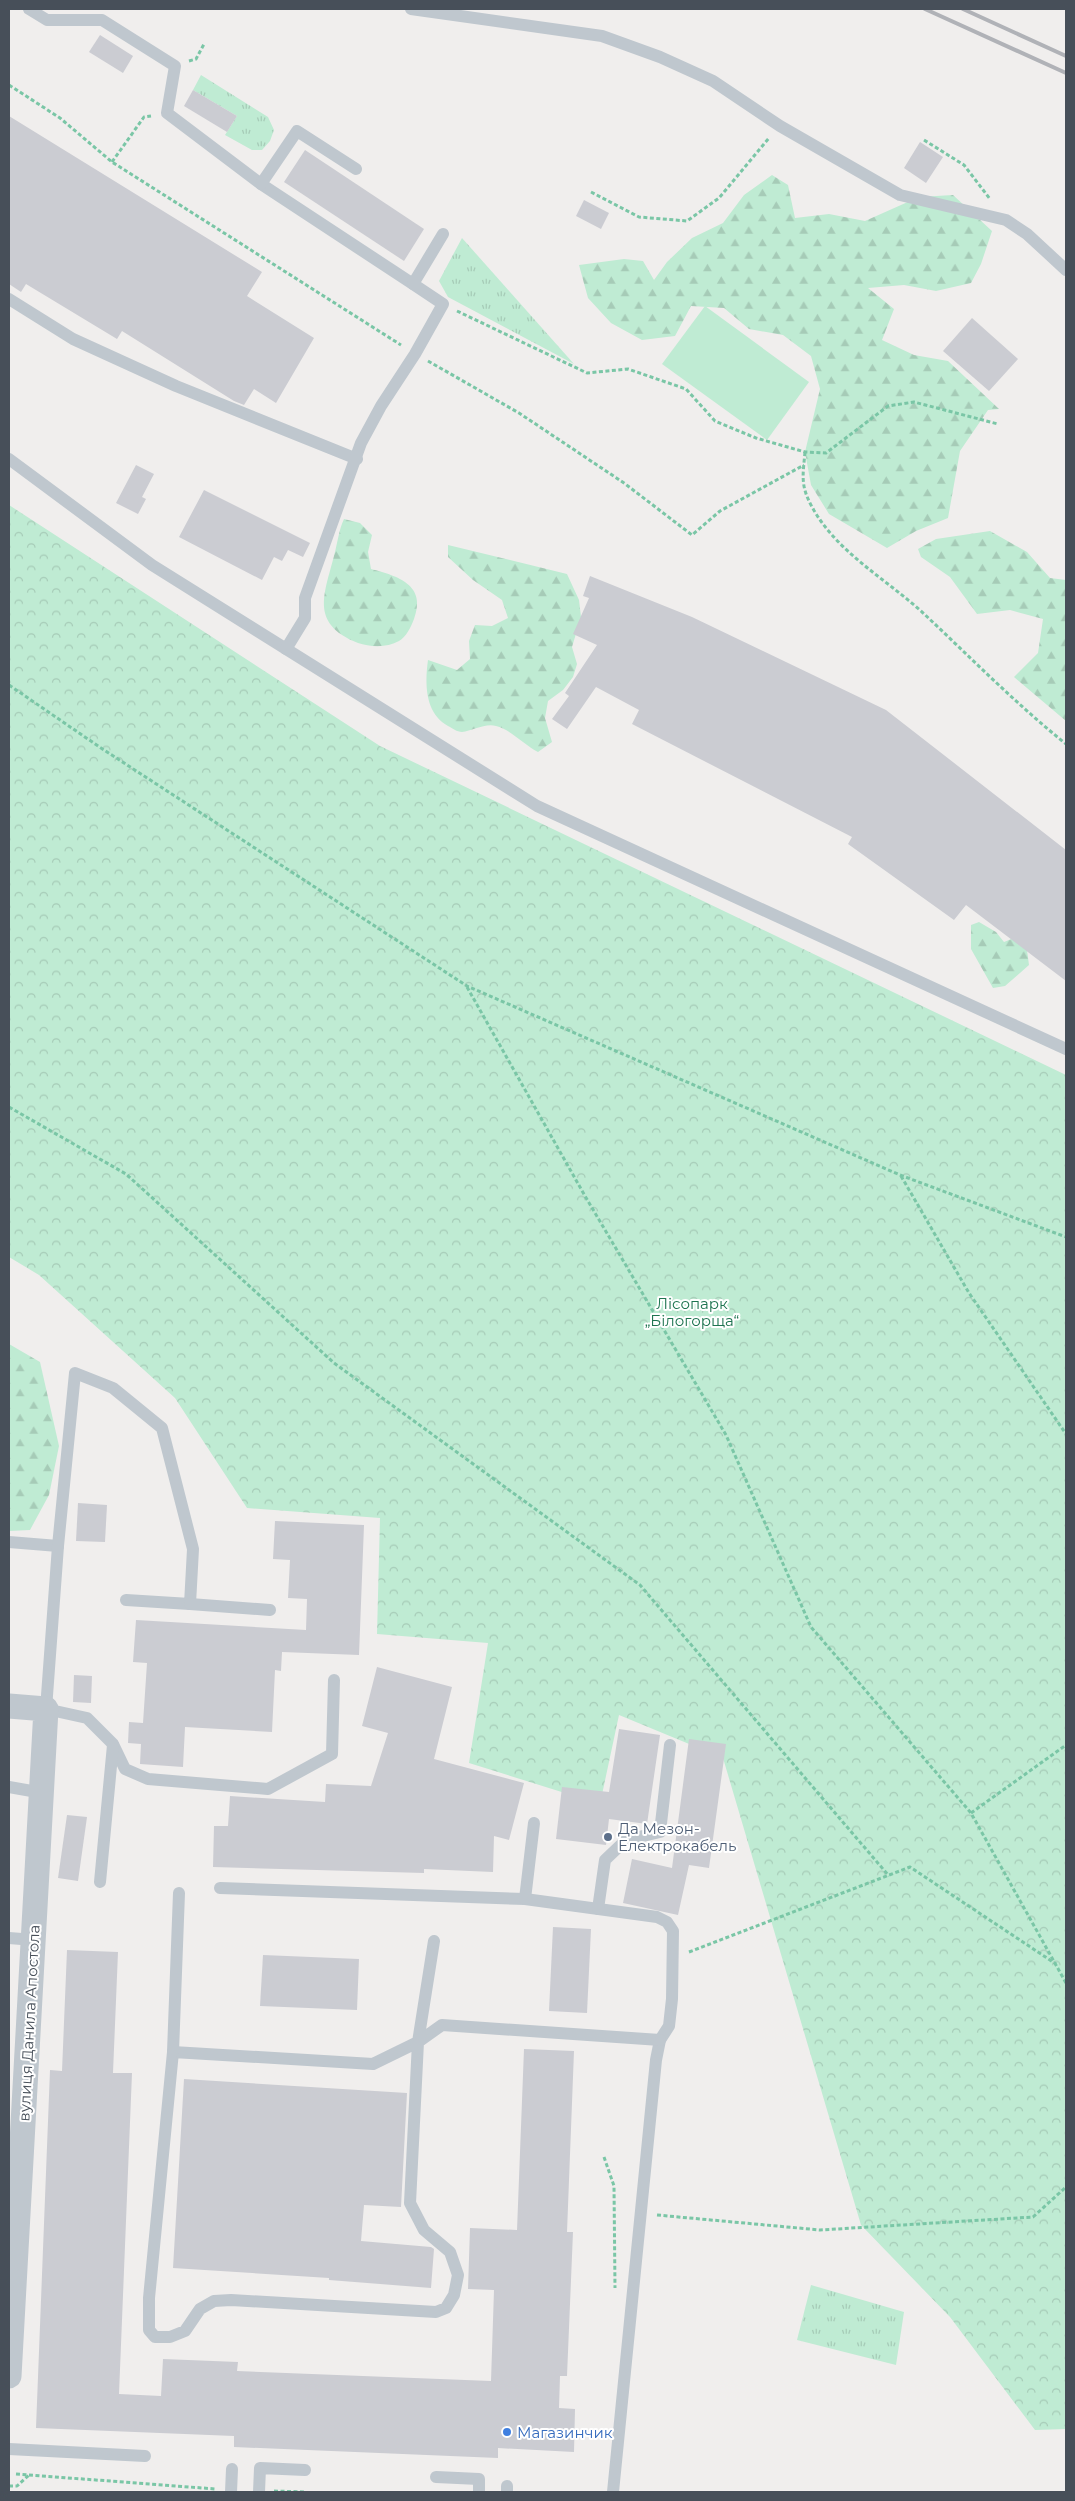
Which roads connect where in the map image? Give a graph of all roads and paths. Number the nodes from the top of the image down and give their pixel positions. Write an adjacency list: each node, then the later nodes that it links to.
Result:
1 (29, 9): 4 (lane)
2 (411, 9): 7 (lane)
3 (204, 44): 4 (path)
4 (175, 66): 6 (lane)
5 (9, 85): 6 (path)
6 (167, 113): 10 (lane)
7 (780, 126): 11 (path); 12 (lane)
8 (924, 140): 12 (path)
9 (356, 169): 10 (lane)
10 (261, 184): 15 (lane)
11 (592, 192)
12 (1006, 220): 14 (lane)
13 (443, 234): 15 (lane)
14 (1066, 270)
15 (412, 284): 17 (lane)
16 (9, 299): 20 (lane)
17 (443, 304): 19 (path); 20 (lane)
18 (998, 424): 19 (path)
19 (805, 452): 22 (path)
20 (357, 458): 24 (lane)
21 (9, 459): 24 (lane)
22 (804, 465): 23 (path); 26 (path)
23 (692, 535)
24 (286, 649): 28 (lane)
25 (9, 686): 27 (path)
26 (1066, 744)
27 (467, 986): 30 (path); 46 (path)
28 (1066, 1049)
29 (9, 1108): 48 (path)
30 (900, 1175): 31 (path); 32 (path)
31 (1066, 1237)
32 (1066, 1434)
33 (9, 1542): 34 (lane)
34 (58, 1546): 36 (lane); 40 (lane)
35 (126, 1600): 36 (lane)
36 (190, 1604): 37 (lane)
37 (270, 1610)
38 (334, 1680): 41 (lane)
39 (9, 1706): 40 (street)
40 (46, 1709): 41 (lane); 45 (street, вулиця Данила Апостола)
41 (113, 1744): 49 (lane)
42 (670, 1745): 53 (lane)
43 (1066, 1745): 46 (path)
44 (9, 1787): 45 (lane)
45 (43, 1792): 55 (street, вулиця Данила Апостола)
46 (971, 1812): 58 (path)
47 (534, 1823): 52 (lane)
48 (889, 1876): 57 (path); 58 (path)
49 (100, 1882)
50 (220, 1888): 52 (lane)
51 (179, 1893): 62 (lane)
52 (525, 1899): 53 (lane)
53 (598, 1909): 57 (lane)
54 (9, 1938): 55 (lane)
55 (34, 1940): 67 (street, вулиця Данила Апостола)
56 (434, 1941): 61 (lane)
57 (672, 1959): 60 (lane)
58 (1056, 1965): 59 (path)
59 (1066, 1983)
60 (660, 2040): 61 (lane); 65 (lane)
61 (418, 2042): 62 (lane); 62 (lane)
62 (174, 2052)
63 (604, 2157): 66 (path)
64 (1066, 2187): 65 (path)
65 (641, 2213): 82 (lane)
66 (615, 2297)
67 (9, 2376)
68 (9, 2449): 69 (lane)
69 (145, 2456)
70 (232, 2468): 78 (lane)
71 (305, 2470): 79 (lane)
72 (16, 2474): 73 (path)
73 (30, 2475): 75 (path); 76 (path)
74 (436, 2477): 81 (lane)
75 (9, 2486)
76 (218, 2489)
77 (273, 2491): 80 (path)
78 (231, 2492)
79 (259, 2492)
80 (306, 2492)
81 (479, 2492)
82 (613, 2492)

